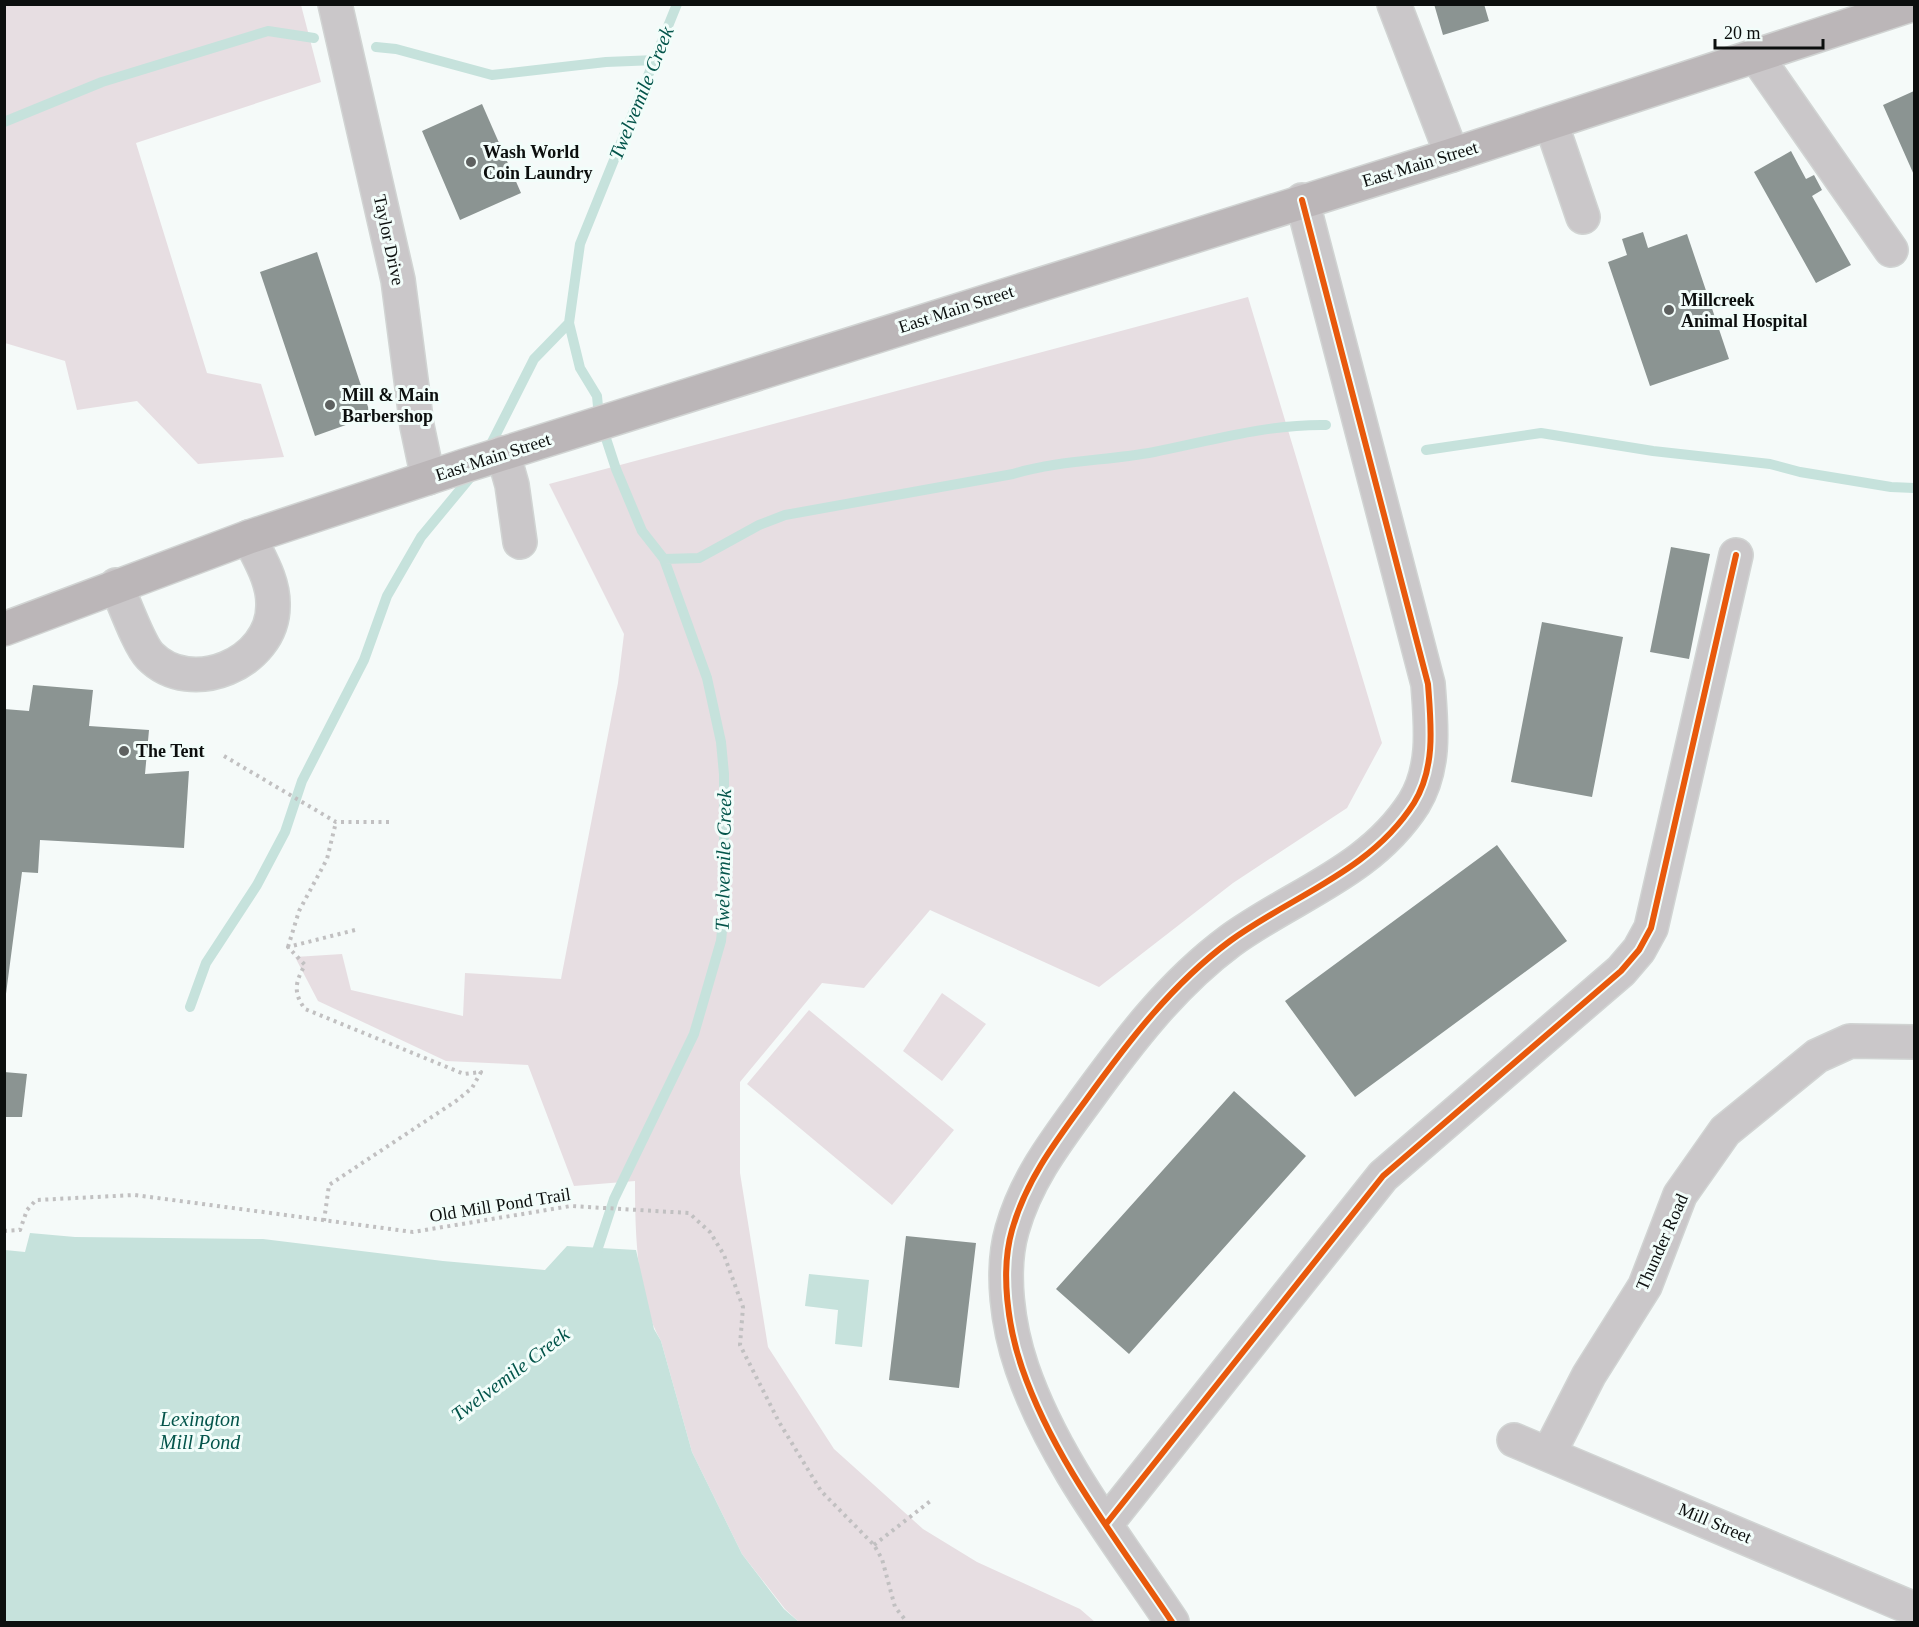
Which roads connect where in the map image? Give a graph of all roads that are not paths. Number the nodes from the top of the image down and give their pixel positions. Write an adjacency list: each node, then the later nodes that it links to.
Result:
1 (335, 4): 11 (street, Taylor Drive)
2 (1394, 4): 6 (street)
3 (1914, 4): 4 (main road, East Main Street)
4 (1756, 56): 5 (main road, East Main Street); 9 (street)
5 (1551, 123): 6 (main road, East Main Street); 8 (street)
6 (1452, 155): 7 (main road, East Main Street)
7 (1302, 200): 10 (main road, East Main Street); 20 (street)
8 (1583, 217)
9 (1891, 250)
10 (503, 453): 11 (main road, East Main Street); 13 (street)
11 (428, 478): 12 (main road, East Main Street)
12 (249, 537): 15 (main road, East Main Street); 15 (street)
13 (520, 543)
14 (1736, 555): 20 (street)
15 (116, 585): 16 (main road, East Main Street)
16 (4, 629)
17 (1914, 1042): 19 (street, Thunder Road)
18 (1514, 1440): 19 (street, Mill Street)
19 (1549, 1453): 21 (street, Mill Street)
20 (1106, 1524): 22 (street)
21 (1914, 1609)
22 (1172, 1623)

